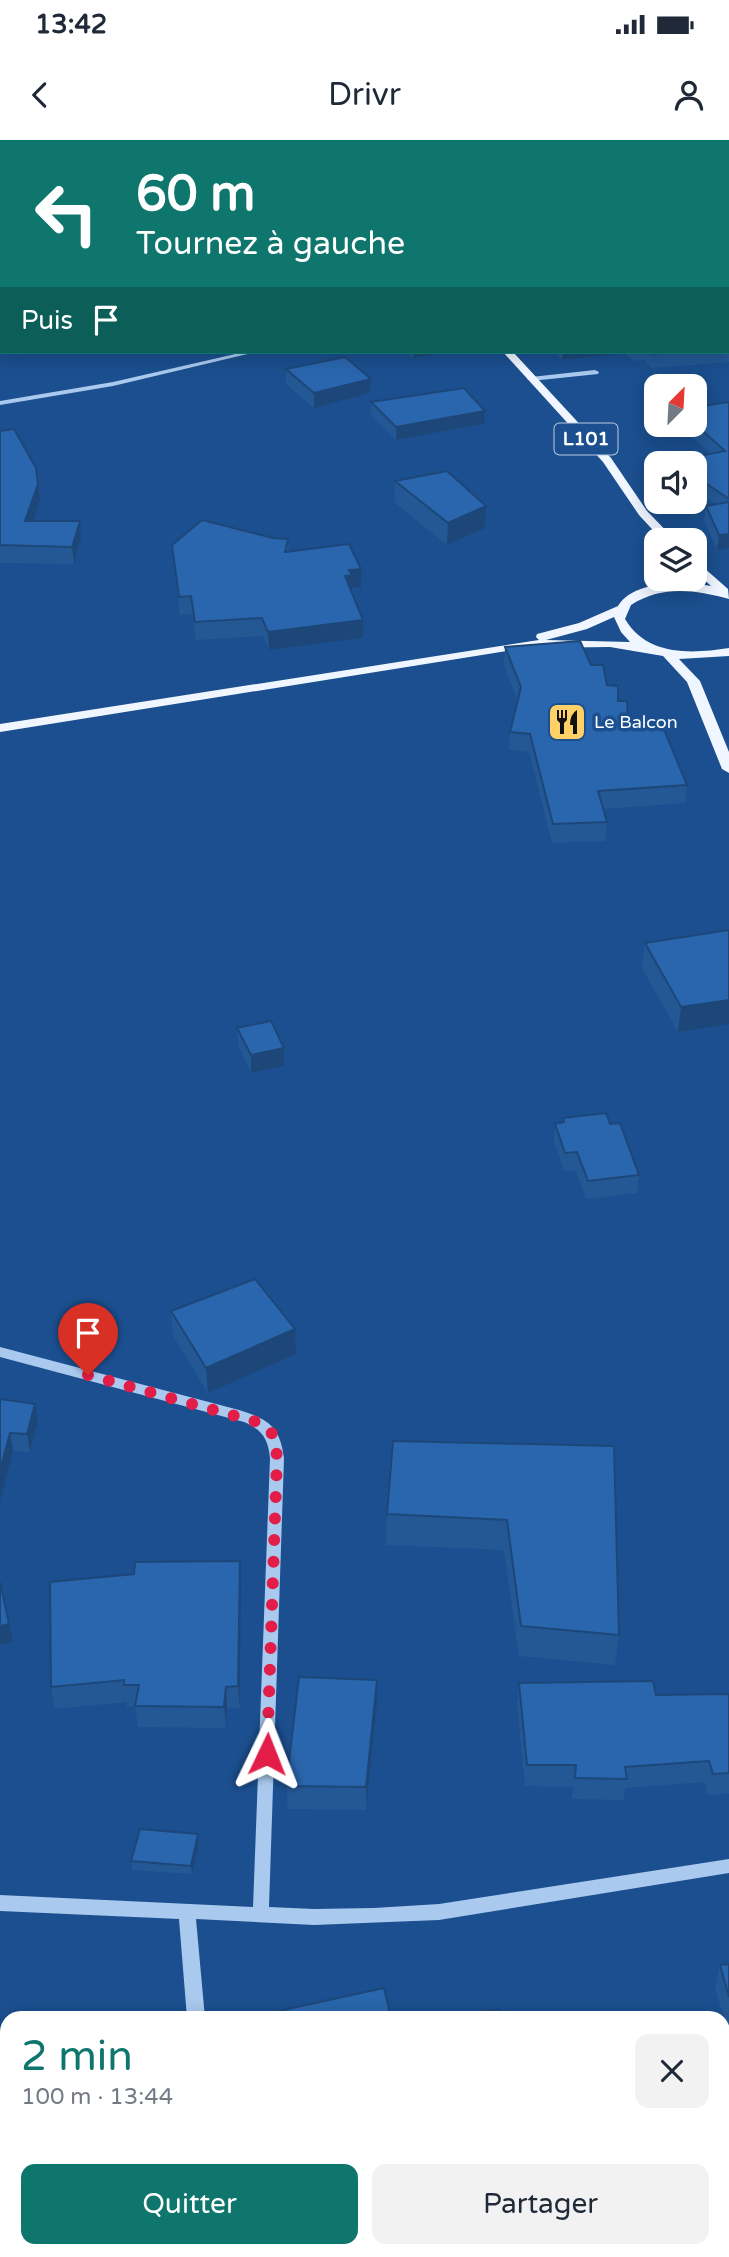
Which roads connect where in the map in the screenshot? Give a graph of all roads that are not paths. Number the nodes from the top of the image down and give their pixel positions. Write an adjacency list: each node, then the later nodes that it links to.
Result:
1 (243, 354): 5 (street)
2 (510, 354): 4 (main road, L101)
3 (595, 372): 4 (street)
4 (531, 379): 6 (main road, L101)
5 (0, 403)
6 (656, 528)
7 (707, 575): 10 (main road)
8 (644, 590): 11 (main road)
9 (707, 590): 10 (main road)
10 (728, 594)
11 (621, 609): 12 (main road); 13 (main road)
12 (526, 644): 13 (main road); 16 (main road)
13 (650, 648): 15 (main road)
14 (729, 652): 15 (main road)
15 (667, 653): 17 (main road)
16 (0, 728)
17 (729, 769)
18 (0, 1352): 22 (street)
19 (729, 1866): 22 (street)
20 (0, 1903): 21 (street)
21 (187, 1911): 22 (street); 23 (street)
22 (261, 1915)
23 (195, 2011)

